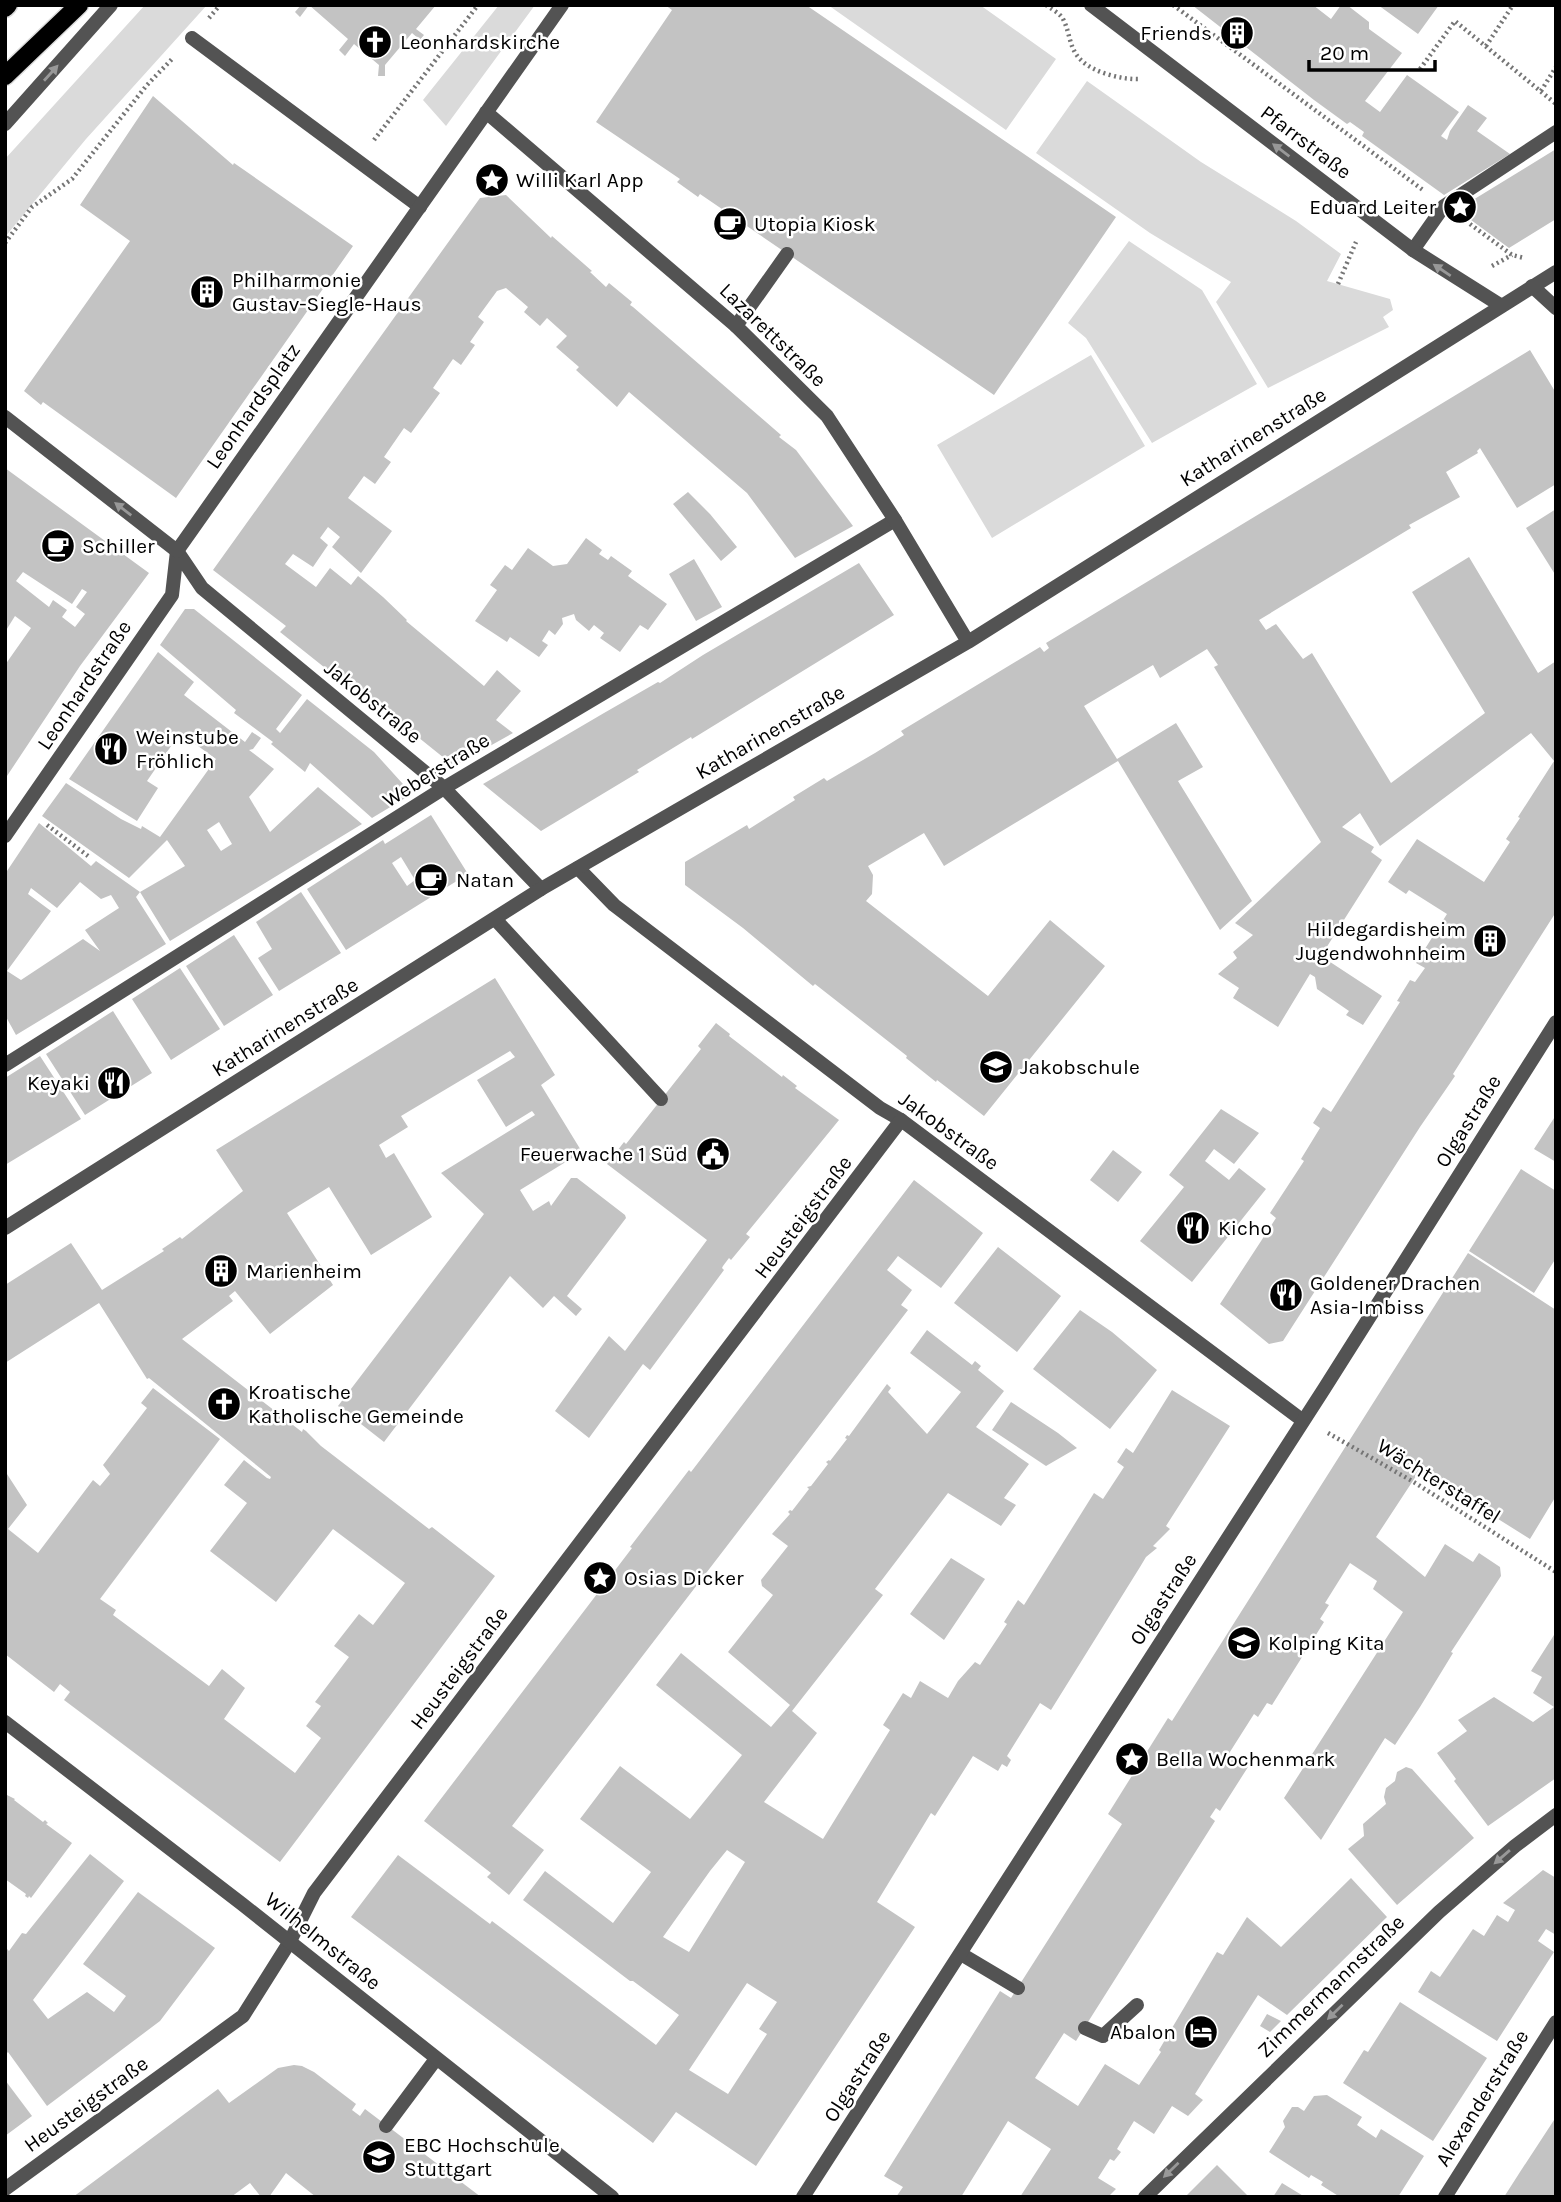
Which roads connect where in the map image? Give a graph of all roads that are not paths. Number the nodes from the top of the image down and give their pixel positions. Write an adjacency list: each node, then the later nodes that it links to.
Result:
1 (79, 5): 6 (main road)
2 (111, 5): 8 (street, one-way to 2)
3 (562, 5): 7 (street, Leonhardsplatz)
4 (1091, 5): 11 (street, Pfarrstraße, one-way to 4)
5 (192, 38): 10 (street)
6 (5, 76)
7 (486, 112): 10 (street, Leonhardsplatz); 17 (street, Lazarettstraße)
8 (5, 124)
9 (1556, 132): 11 (street)
10 (420, 207): 20 (street, Leonhardsplatz)
11 (1413, 250): 15 (street, Pfarrstraße, one-way to 11)
12 (787, 254): 17 (street)
13 (1556, 272): 14 (street, Katharinenstraße)
14 (1532, 286): 15 (street, Katharinenstraße); 16 (street)
15 (1500, 304): 21 (street, Katharinenstraße)
16 (1556, 308)
17 (737, 326): 19 (street, Lazarettstraße)
18 (5, 417): 20 (street, one-way to 18)
19 (895, 520): 21 (street, Lazarettstraße); 22 (street, Weberstraße)
20 (177, 551): 22 (street, Jakobstraße); 23 (street, Leonhardstraße)
21 (968, 642): 24 (street, Katharinenstraße)
22 (444, 788): 25 (street, Jakobstraße); 28 (street, Weberstraße)
23 (5, 836)
24 (578, 868): 25 (street, Katharinenstraße); 30 (street, Jakobstraße)
25 (541, 889): 26 (street, Katharinenstraße)
26 (495, 919): 29 (street); 31 (street, Katharinenstraße)
27 (1556, 1022): 32 (street, Olgastraße)
28 (5, 1065)
29 (661, 1099)
30 (901, 1120): 32 (street, Jakobstraße); 35 (street, Heusteigstraße)
31 (5, 1228)
32 (1302, 1420): 36 (street, Olgastraße)
33 (5, 1722): 35 (street, Wilhelmstraße)
34 (1556, 1815): 46 (street, Zimmermannstraße, one-way to 46)
35 (289, 1942): 41 (street, Wilhelmstraße); 43 (street, Heusteigstraße)
36 (961, 1954): 37 (street); 45 (street, Olgastraße)
37 (1017, 1988)
38 (1137, 2004): 40 (street)
39 (1556, 2022): 47 (street, Alexanderstraße)
40 (1084, 2028)
41 (436, 2059): 42 (street); 44 (street, Wilhelmstraße)
42 (386, 2126)
43 (5, 2189)
44 (611, 2197)
45 (803, 2197)
46 (1145, 2197)
47 (1445, 2197)

